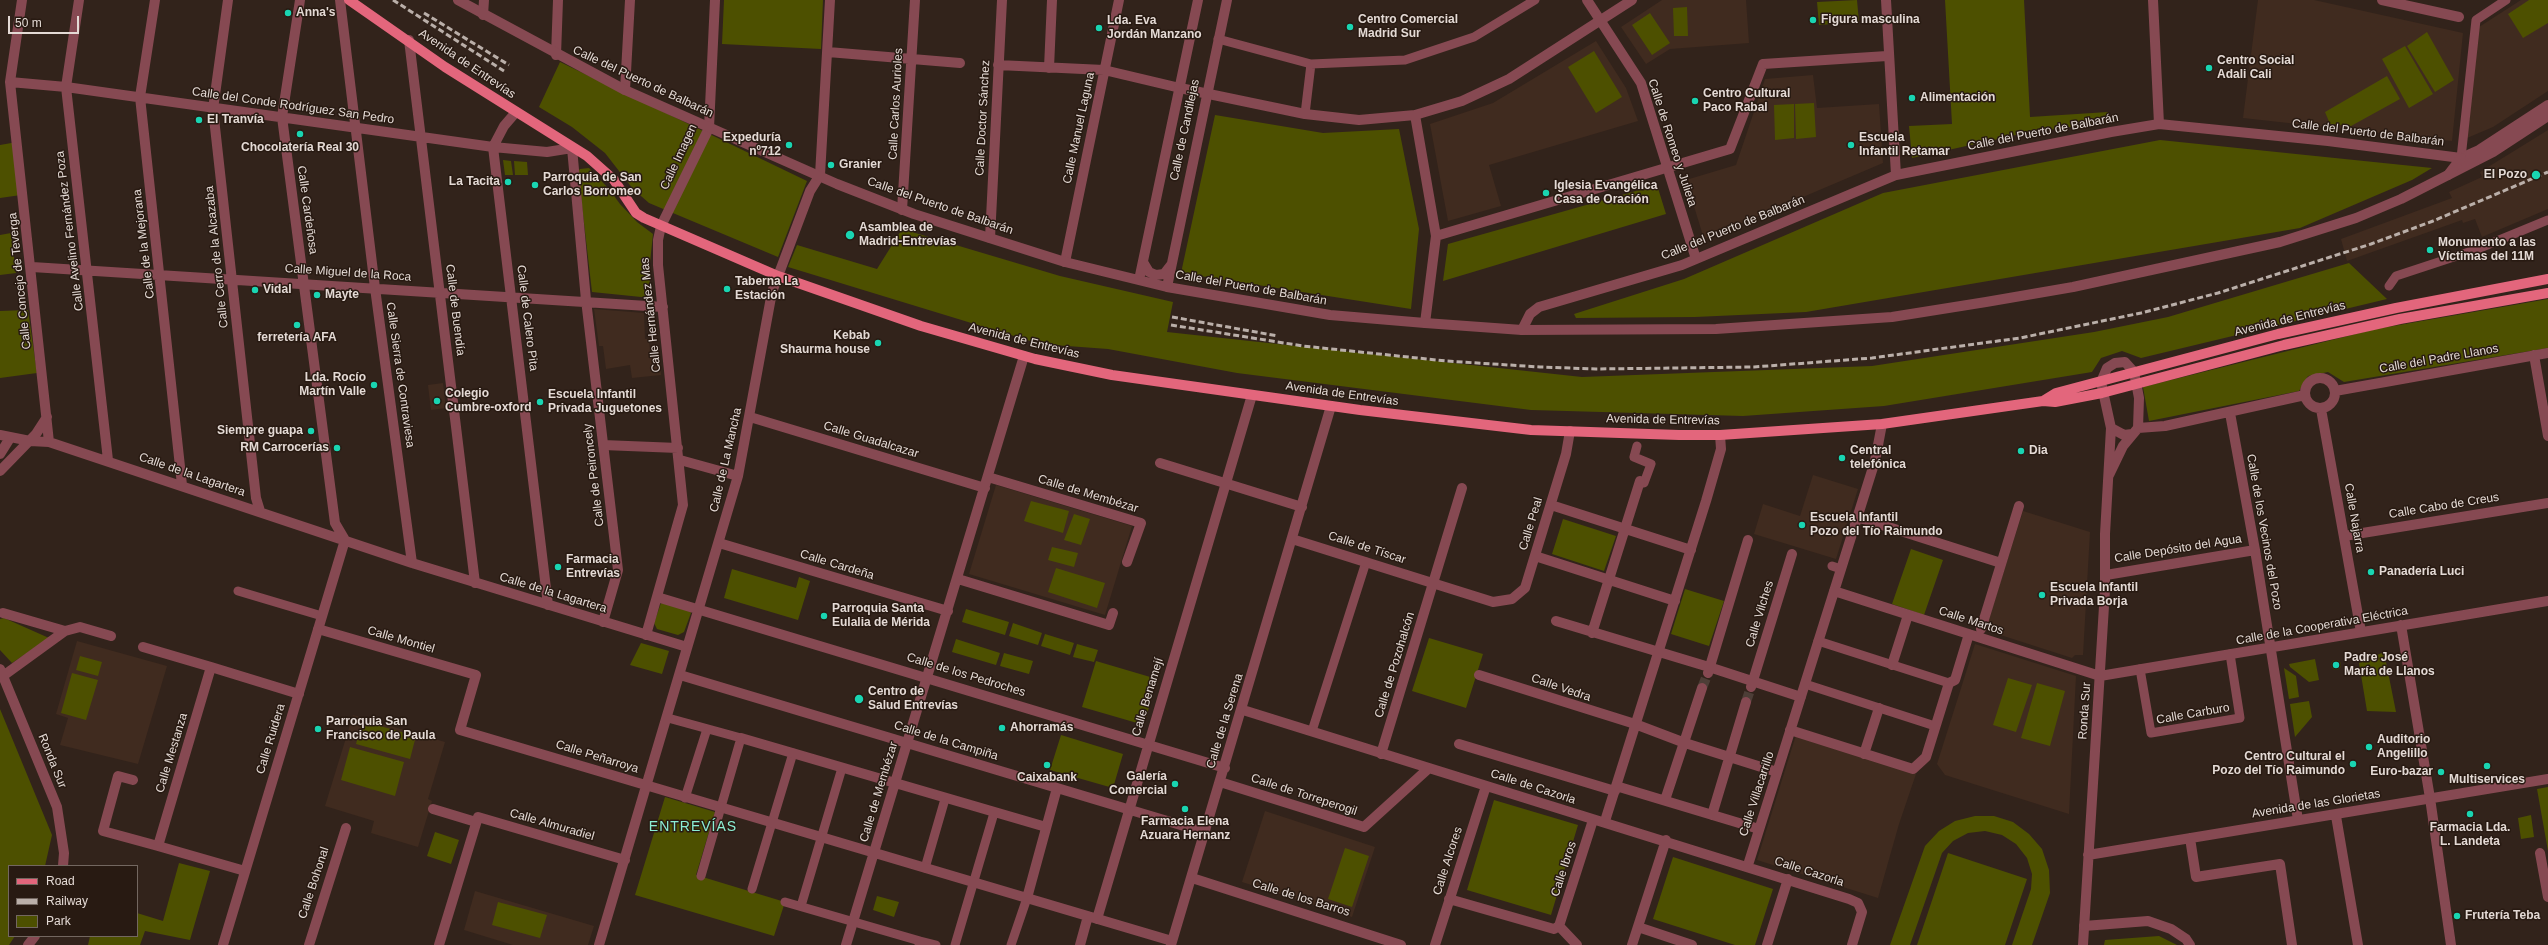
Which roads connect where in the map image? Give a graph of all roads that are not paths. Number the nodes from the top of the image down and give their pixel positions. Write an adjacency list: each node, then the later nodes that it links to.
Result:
1 (22, 0): 41 (street, Calle Concejo de Teverga)
2 (80, 0): 42 (street, Calle Avelino Fernández Poza)
3 (155, 0): 46 (street, Calle de la Mejorana)
4 (228, 0): 48 (street, Calle Cerro de la Alcazaba)
5 (300, 0): 53 (street, Calle Cardeñosa)
6 (340, 0): 55 (street, Calle Sierra de Contraviesa)
7 (349, 0): 31 (main road, Avenida de Entrevías)
8 (458, 0): 27 (street, Calle del Puerto de Balbarán)
9 (484, 0): 27 (street)
10 (558, 0): 33 (street)
11 (630, 0): 44 (street)
12 (715, 0): 56 (street, Calle Imagen)
13 (830, 0): 32 (street)
14 (915, 0): 35 (street, Calle Carlos Aurioles)
15 (1002, 0): 38 (street, Calle Doctor Sánchez)
16 (1052, 0): 39 (street)
17 (1119, 0): 40 (street, Calle Manuel Laguna)
18 (1198, 0): 43 (street, Calle de Candilejas)
19 (1227, 0): 30 (street, Calle de Candilejas)
20 (1535, 0): 37 (street)
21 (1587, 0): 29 (street, Calle de Romeo y Julieta)
22 (1632, 0): 29 (street)
23 (1886, 0): 34 (street)
24 (2153, 0): 54 (street)
25 (2382, 0): 28 (street)
26 (2506, 0): 60 (street)
27 (483, 15): 33 (street, Calle del Puerto de Balbarán)
28 (2459, 17)
29 (1600, 21): 51 (street); 61 (street, Calle de Romeo y Julieta)
30 (1218, 39): 37 (street); 45 (street, Calle de Candilejas)
31 (409, 40): 49 (main road, Avenida de Entrevías); 57 (street, Calle de Buendía)
32 (828, 52): 35 (street); 62 (street)
33 (556, 55): 44 (street, Calle del Puerto de Balbarán)
34 (1887, 56): 61 (street); 63 (street)
35 (911, 59): 36 (street); 65 (street, Calle Carlos Aurioles)
36 (960, 63)
37 (1312, 64): 50 (street)
38 (998, 65): 39 (street); 69 (street, Calle Doctor Sánchez)
39 (1049, 68): 40 (street)
40 (1104, 70): 43 (street); 71 (street, Calle Manuel Laguna)
41 (10, 82): 42 (street, Calle del Conde Rodríguez San Pedro); 74 (street, Calle Concejo de Teverga)
42 (66, 87): 46 (street, Calle del Conde Rodríguez San Pedro); 75 (street, Calle Avelino Fernández Poza)
43 (1180, 88): 45 (street); 72 (street, Calle de Candilejas)
44 (626, 90): 56 (street, Calle del Puerto de Balbarán)
45 (1206, 92): 50 (street); 73 (street, Calle de Candilejas)
46 (140, 97): 48 (street, Calle del Conde Rodríguez San Pedro); 76 (street, Calle de la Mejorana)
47 (2548, 105): 60 (street, Calle del Puerto de Balbarán)
48 (213, 109): 53 (street, Calle del Conde Rodríguez San Pedro); 78 (street, Calle Cerro de la Alcazaba)
49 (516, 112): 58 (street); 59 (main road, Avenida de Entrevías)
50 (1305, 114): 51 (street)
51 (1414, 115): 68 (street)
52 (2548, 116): 64 (street, Calle del Puerto de Balbarán)
53 (282, 117): 55 (street, Calle del Conde Rodríguez San Pedro); 81 (street, Calle Cardeñosa)
54 (2159, 124): 60 (street, Calle del Puerto de Balbarán); 63 (street, Calle del Puerto de Balbarán)
55 (356, 128): 57 (street, Calle del Conde Rodríguez San Pedro); 84 (street, Calle Sierra de Contraviesa)
56 (708, 128): 62 (street, Calle del Puerto de Balbarán); 67 (street, Calle Imagen)
57 (422, 135): 58 (street, Calle del Conde Rodríguez San Pedro); 85 (street, Calle de Buendía)
58 (493, 147): 59 (street, Calle del Conde Rodríguez San Pedro); 87 (street, Calle de Calero Pita)
59 (572, 148): 67 (main road, Avenida de Entrevías); 88 (street, Calle de Peironcely)
60 (2461, 158): 64 (street, Calle del Puerto de Balbarán)
61 (1666, 167): 68 (street); 70 (street, Calle de Romeo y Julieta)
62 (820, 175): 65 (street, Calle del Puerto de Balbarán); 77 (street, Calle de La Mancha)
63 (1896, 175): 70 (street, Calle del Puerto de Balbarán)
64 (2448, 175): 91 (street, Calle del Puerto de Balbarán)
65 (902, 210): 69 (street, Calle del Puerto de Balbarán)
66 (2548, 220): 82 (street)
67 (661, 226): 77 (main road, Avenida de Entrevías); 89 (street, Calle Hernández Mas)
68 (1436, 236): 90 (street)
69 (990, 238): 71 (street, Calle del Puerto de Balbarán)
70 (1696, 259): 91 (street, Calle del Puerto de Balbarán)
71 (1065, 262): 80 (street, Calle del Puerto de Balbarán)
72 (1144, 262): 73 (street); 80 (street, Calle de Candilejas)
73 (1171, 265): 83 (street, Calle de Candilejas)
74 (32, 267): 75 (street, Calle Miguel de la Roca); 106 (street, Calle Concejo de Teverga)
75 (88, 270): 76 (street, Calle Miguel de la Roca); 123 (street, Calle Avelino Fernández Poza)
76 (161, 274): 78 (street, Calle Miguel de la Roca); 132 (street, Calle de la Mejorana)
77 (778, 276): 94 (main road, Avenida de Entrevías); 107 (street, Calle de La Mancha)
78 (233, 279): 81 (street, Calle Miguel de la Roca); 139 (street, Calle Cerro de la Alcazaba)
79 (2548, 279): 95 (main road, Avenida de Entrevías)
80 (1139, 280): 83 (street, Calle del Puerto de Balbarán)
81 (304, 284): 84 (street, Calle Miguel de la Roca); 144 (street, Calle Cardeñosa)
82 (2388, 286)
83 (1166, 287): 90 (street, Calle del Puerto de Balbarán)
84 (375, 288): 85 (street, Calle Miguel de la Roca); 153 (street, Calle Sierra de Contraviesa)
85 (440, 292): 87 (street, Calle Miguel de la Roca); 158 (street, Calle de Buendía)
86 (2548, 293): 97 (main road, Avenida de Entrevías)
87 (511, 297): 88 (street, Calle Miguel de la Roca); 166 (street, Calle de Calero Pita)
88 (586, 300): 89 (street, Calle Miguel de la Roca); 118 (street, Calle de Peironcely)
89 (663, 307): 120 (street, Calle Hernández Mas)
90 (1425, 323): 91 (street, Calle del Puerto de Balbarán)
91 (1522, 330)
92 (2548, 353): 93 (street, Calle del Padre Llanos)
93 (2534, 355): 98 (street, Calle del Padre Llanos); 114 (street)
94 (1024, 356): 100 (main road, Avenida de Entrevías); 128 (street, Calle de Membézar)
95 (2134, 372): 96 (main road, Avenida de Entrevías); 96 (street); 97 (street, Ronda Sur)
96 (2101, 382): 99 (street, Ronda Sur); 102 (main road, Avenida de Entrevías)
97 (2136, 384): 99 (main road, Avenida de Entrevías); 111 (street, Ronda Sur)
98 (2335, 390): 101 (street); 104 (street)
99 (2102, 393): 102 (main road, Avenida de Entrevías); 109 (street, Ronda Sur)
100 (1252, 395): 103 (main road, Avenida de Entrevías); 131 (street, Calle Benamejí)
101 (2305, 395): 104 (street); 105 (street)
102 (2043, 401): 108 (main road, Avenida de Entrevías)
103 (1331, 406): 110 (main road, Avenida de Entrevías); 138 (street, Calle de la Serena)
104 (2322, 408): 142 (street, Calle Najarra)
105 (2230, 413): 111 (street); 148 (street, Calle de los Vecinos del Pozo)
106 (47, 417): 116 (street); 117 (street, Calle Concejo de Teverga)
107 (750, 417): 127 (street, Calle de La Mancha); 133 (street, Calle Guadalcazar)
108 (1882, 424): 113 (main road, Avenida de Entrevías); 140 (street, Calle Villacarrillo)
109 (2111, 428): 111 (street); 129 (street, Ronda Sur)
110 (1570, 431): 113 (main road, Avenida de Entrevías); 136 (street, Calle Peal)
111 (2135, 431): 129 (street, Ronda Sur)
112 (0, 435): 115 (street, Calle de la Lagartera)
113 (1720, 435): 147 (street)
114 (2548, 436)
115 (10, 438): 116 (street, Calle de la Lagartera); 121 (street); 122 (street)
116 (30, 441): 117 (street, Calle de la Lagartera); 122 (street)
117 (50, 442): 123 (street, Calle de la Lagartera)
118 (604, 445): 120 (street); 174 (street, Calle de Peironcely)
119 (1637, 446): 130 (street)
120 (678, 448): 124 (street, Calle Hernández Mas)
121 (0, 454)
122 (10, 459): 126 (street)
123 (108, 460): 132 (street, Calle de la Lagartera)
124 (680, 460): 127 (street); 162 (street, Calle Hernández Mas)
125 (1160, 463): 131 (street)
126 (0, 471)
127 (738, 476): 146 (street, Calle de La Mancha)
128 (988, 477): 133 (street, Calle de Membézar); 151 (street, Calle de Membézar)
129 (2107, 478): 155 (street, Ronda Sur)
130 (1642, 482): 141 (street)
131 (1226, 483): 138 (street); 217 (street, Calle Benamejí)
132 (182, 485): 139 (street, Calle de la Lagartera)
133 (985, 488): 156 (street, Calle de Membézar)
134 (1462, 488): 159 (street)
135 (2548, 503): 142 (street, Calle Cabo de Creus)
136 (1551, 505): 141 (street); 150 (street, Calle Peal)
137 (2019, 506): 154 (street, Calle Martos)
138 (1302, 507): 143 (street, Calle de la Serena)
139 (260, 512): 144 (street, Calle de la Lagartera)
140 (1857, 518): 154 (street); 161 (street, Calle Villacarrillo)
141 (1624, 529): 147 (street); 157 (street)
142 (2344, 536): 179 (street, Calle Najarra)
143 (1292, 538): 152 (street, Calle de Tíscar); 208 (street, Calle de la Serena)
144 (345, 540): 153 (street, Calle de la Lagartera); 172 (street, Calle Ruidera)
145 (1748, 540): 193 (street)
146 (720, 543): 167 (street, Calle de La Mancha); 168 (street, Calle Cardeña)
147 (1691, 550): 164 (street)
148 (2255, 550): 155 (street, Calle Depósito del Agua); 187 (street, Calle de los Vecinos del Pozo)
149 (1792, 554): 201 (street, Calle Vilches)
150 (1535, 556): 157 (street); 163 (street, Calle Peal)
151 (1127, 562)
152 (1366, 562): 159 (street, Calle de Tíscar); 214 (street)
153 (412, 563): 158 (street, Calle de la Lagartera)
154 (2001, 563): 176 (street, Calle Martos)
155 (2106, 575): 198 (street, Ronda Sur)
156 (958, 579): 168 (street, Calle de Membézar); 170 (street)
157 (1609, 579): 164 (street); 180 (street)
158 (475, 583): 166 (street, Calle de la Lagartera)
159 (1434, 583): 163 (street, Calle de Tíscar); 221 (street, Calle de Pozohalcón)
160 (238, 591): 172 (street)
161 (1834, 591): 171 (street, Calle Martos); 184 (street, Calle Villacarrillo)
162 (657, 597): 167 (street, Calle de los Pedroches); 182 (street, Calle Hernández Mas)
163 (1493, 602)
164 (1675, 602): 188 (street)
165 (2548, 602): 175 (street, Calle de la Cooperativa Eléctrica)
166 (548, 605): 174 (street, Calle de la Lagartera)
167 (699, 609): 186 (street, Calle de La Mancha); 199 (street, Calle de los Pedroches)
168 (948, 611): 199 (street, Calle de Membézar)
169 (3, 613): 178 (street)
170 (1113, 613)
171 (1908, 615): 181 (street, Calle Martos); 190 (street)
172 (322, 616): 177 (street, Calle Ruidera)
173 (1556, 621): 180 (street)
174 (603, 622): 182 (street, Calle de la Lagartera)
175 (2401, 625): 179 (street, Calle de la Cooperativa Eléctrica); 237 (street)
176 (1981, 628)
177 (318, 629): 195 (street, Calle Montiel); 204 (street, Calle Ruidera)
178 (66, 631): 183 (street); 194 (street)
179 (2362, 632): 187 (street, Calle de la Cooperativa Eléctrica)
180 (1592, 633): 188 (street)
181 (1969, 634): 198 (street, Calle Martos); 200 (street)
182 (646, 635): 186 (street, Calle de la Lagartera)
183 (111, 636)
184 (1818, 641): 190 (street); 202 (street, Calle Villacarrillo)
185 (143, 647): 191 (street)
186 (687, 647): 196 (street, Calle de La Mancha)
187 (2269, 648): 189 (street, Calle de la Cooperativa Eléctrica); 247 (street, Calle de los Vecinos del Pozo)
188 (1659, 652): 193 (street); 210 (street)
189 (2230, 654): 192 (street, Calle de la Cooperativa Eléctrica); 192 (street, Calle Carburo)
190 (1892, 665): 200 (street)
191 (211, 667): 204 (street); 258 (street, Calle Mestanza)
192 (2140, 669): 198 (street, Calle de la Cooperativa Eléctrica)
193 (1708, 670): 201 (street)
194 (1, 672): 263 (street, Ronda Sur)
195 (476, 675): 232 (street, Calle Peñarroya)
196 (680, 675): 209 (street, Calle de La Mancha); 216 (street, Calle de la Campiña)
197 (1479, 675): 210 (street, Calle Vedra)
198 (2100, 676): 261 (street, Ronda Sur)
199 (928, 678): 216 (street, Calle de Membézar); 217 (street, Calle de los Pedroches)
200 (1949, 683): 211 (street)
201 (1751, 684): 205 (street)
202 (1805, 684): 205 (street, Calle Villacarrillo); 207 (street)
203 (1702, 688): 218 (street)
204 (299, 694): 266 (street, Calle Ruidera)
205 (1801, 697): 213 (street, Calle Villacarrillo)
206 (1746, 702): 223 (street)
207 (1879, 708): 211 (street); 222 (street)
208 (1243, 710): 214 (street, Calle de Cazorla); 225 (street, Calle de la Serena)
209 (668, 718): 212 (street); 232 (street, Calle de La Mancha)
210 (1635, 724): 218 (street); 235 (street)
211 (1935, 726): 222 (street)
212 (707, 729): 215 (street); 236 (street)
213 (1790, 730): 222 (street); 227 (street, Calle Villacarrillo)
214 (1312, 731): 221 (street, Calle de Cazorla)
215 (741, 738): 220 (street); 240 (street)
216 (908, 743): 231 (street, Calle de Membézar); 234 (street, Calle de la Campiña)
217 (1147, 743): 225 (street, Calle de los Pedroches); 242 (street, Calle Benamejí)
218 (1685, 743): 223 (street); 239 (street)
219 (1459, 744): 235 (street)
220 (793, 754): 224 (street); 250 (street)
221 (1382, 754): 226 (street, Calle de Cazorla)
222 (1864, 754)
223 (1729, 756): 227 (street); 244 (street)
224 (842, 768): 231 (street); 255 (street)
225 (1225, 768): 230 (street, Calle de la Serena)
226 (1429, 768): 230 (street, Calle de Torreperogil); 233 (street, Calle de Cazorla)
227 (1777, 772): 253 (street, Calle Villacarrillo)
228 (2548, 779): 237 (street, Avenida de las Glorietas)
229 (133, 780): 258 (street)
230 (1220, 782): 254 (street, Calle de la Serena)
231 (896, 783): 238 (street); 259 (street, Calle de Membézar)
232 (647, 786): 236 (street, Calle Peñarroya); 262 (street, Calle de La Mancha)
233 (1486, 786): 246 (street, Calle de Cazorla); 274 (street, Calle Alcores)
234 (1057, 788): 242 (street, Calle de la Campiña); 252 (street)
235 (1616, 788): 239 (street); 248 (street)
236 (685, 798): 240 (street, Calle Peñarroya)
237 (2430, 798): 245 (street, Avenida de las Glorietas); 306 (street)
238 (945, 799): 243 (street); 265 (street)
239 (1665, 800): 244 (street)
240 (720, 808): 250 (street, Calle Peñarroya); 267 (street)
241 (433, 809): 249 (street, Calle Almuradiel)
242 (1128, 810): 254 (street, Calle de la Campiña); 277 (street, Calle Benamejí)
243 (994, 813): 252 (street); 270 (street)
244 (1712, 815): 253 (street)
245 (2336, 816): 247 (street, Avenida de las Glorietas); 305 (street)
246 (1593, 820): 248 (street, Calle de Cazorla); 279 (street, Calle Ibros)
247 (2298, 820): 256 (street, Avenida de las Glorietas)
248 (1605, 821): 257 (street, Calle de Cazorla)
249 (476, 822): 262 (street, Calle Almuradiel); 288 (street)
250 (772, 823): 255 (street, Calle Peñarroya); 271 (street)
251 (346, 828): 287 (street, Calle Bohonal)
252 (1046, 828): 273 (street)
253 (1759, 829): 264 (street, Calle Villacarrillo)
254 (1204, 832): 268 (street, Calle de la Serena)
255 (822, 838): 259 (street, Calle Peñarroya); 276 (street)
256 (2190, 838): 261 (street, Avenida de las Glorietas); 304 (street)
257 (1666, 840): 264 (street, Calle de Cazorla); 281 (street)
258 (158, 846): 266 (street)
259 (874, 853): 265 (street, Calle Peñarroya); 278 (street, Calle de Membézar)
260 (2540, 853): 272 (street)
261 (2088, 855): 280 (street, Ronda Sur)
262 (625, 860): 289 (street, Calle de La Mancha)
263 (63, 865)
264 (1748, 865): 269 (street, Calle Cazorla)
265 (925, 868): 270 (street, Calle Peñarroya)
266 (245, 871): 286 (street, Calle Ruidera)
267 (701, 876)
268 (1192, 878): 284 (street, Calle de la Serena); 295 (street, Calle de los Barros)
269 (1788, 878): 300 (street); 301 (street, Calle Cazorla)
270 (973, 883): 273 (street, Calle Peñarroya); 292 (street)
271 (752, 889)
272 (2548, 897)
273 (1027, 898): 277 (street, Calle Peñarroya); 293 (street)
274 (1449, 899): 279 (street); 296 (street, Calle Alcores)
275 (785, 902): 276 (street)
276 (801, 906): 278 (street)
277 (1092, 918): 284 (street, Calle de la Serena); 294 (street, Calle Benamejí)
278 (853, 921): 283 (street); 290 (street, Calle de Membézar)
279 (1559, 926): 297 (street)
280 (2084, 926): 302 (street, Ronda Sur); 303 (street)
281 (1638, 927): 298 (street); 299 (street)
282 (34, 937): 285 (street)
283 (919, 943): 291 (street)
284 (1172, 943)
285 (28, 945)
286 (223, 945)
287 (308, 945)
288 (439, 945)
289 (599, 945)
290 (846, 945)
291 (936, 945)
292 (955, 945)
293 (1011, 945)
294 (1080, 945)
295 (1401, 945)
296 (1435, 945)
297 (1577, 945)
298 (1632, 945)
299 (1692, 945)
300 (1767, 945)
301 (1852, 945)
302 (2083, 945)
303 (2190, 945)
304 (2292, 945)
305 (2358, 945)
306 (2451, 945)

